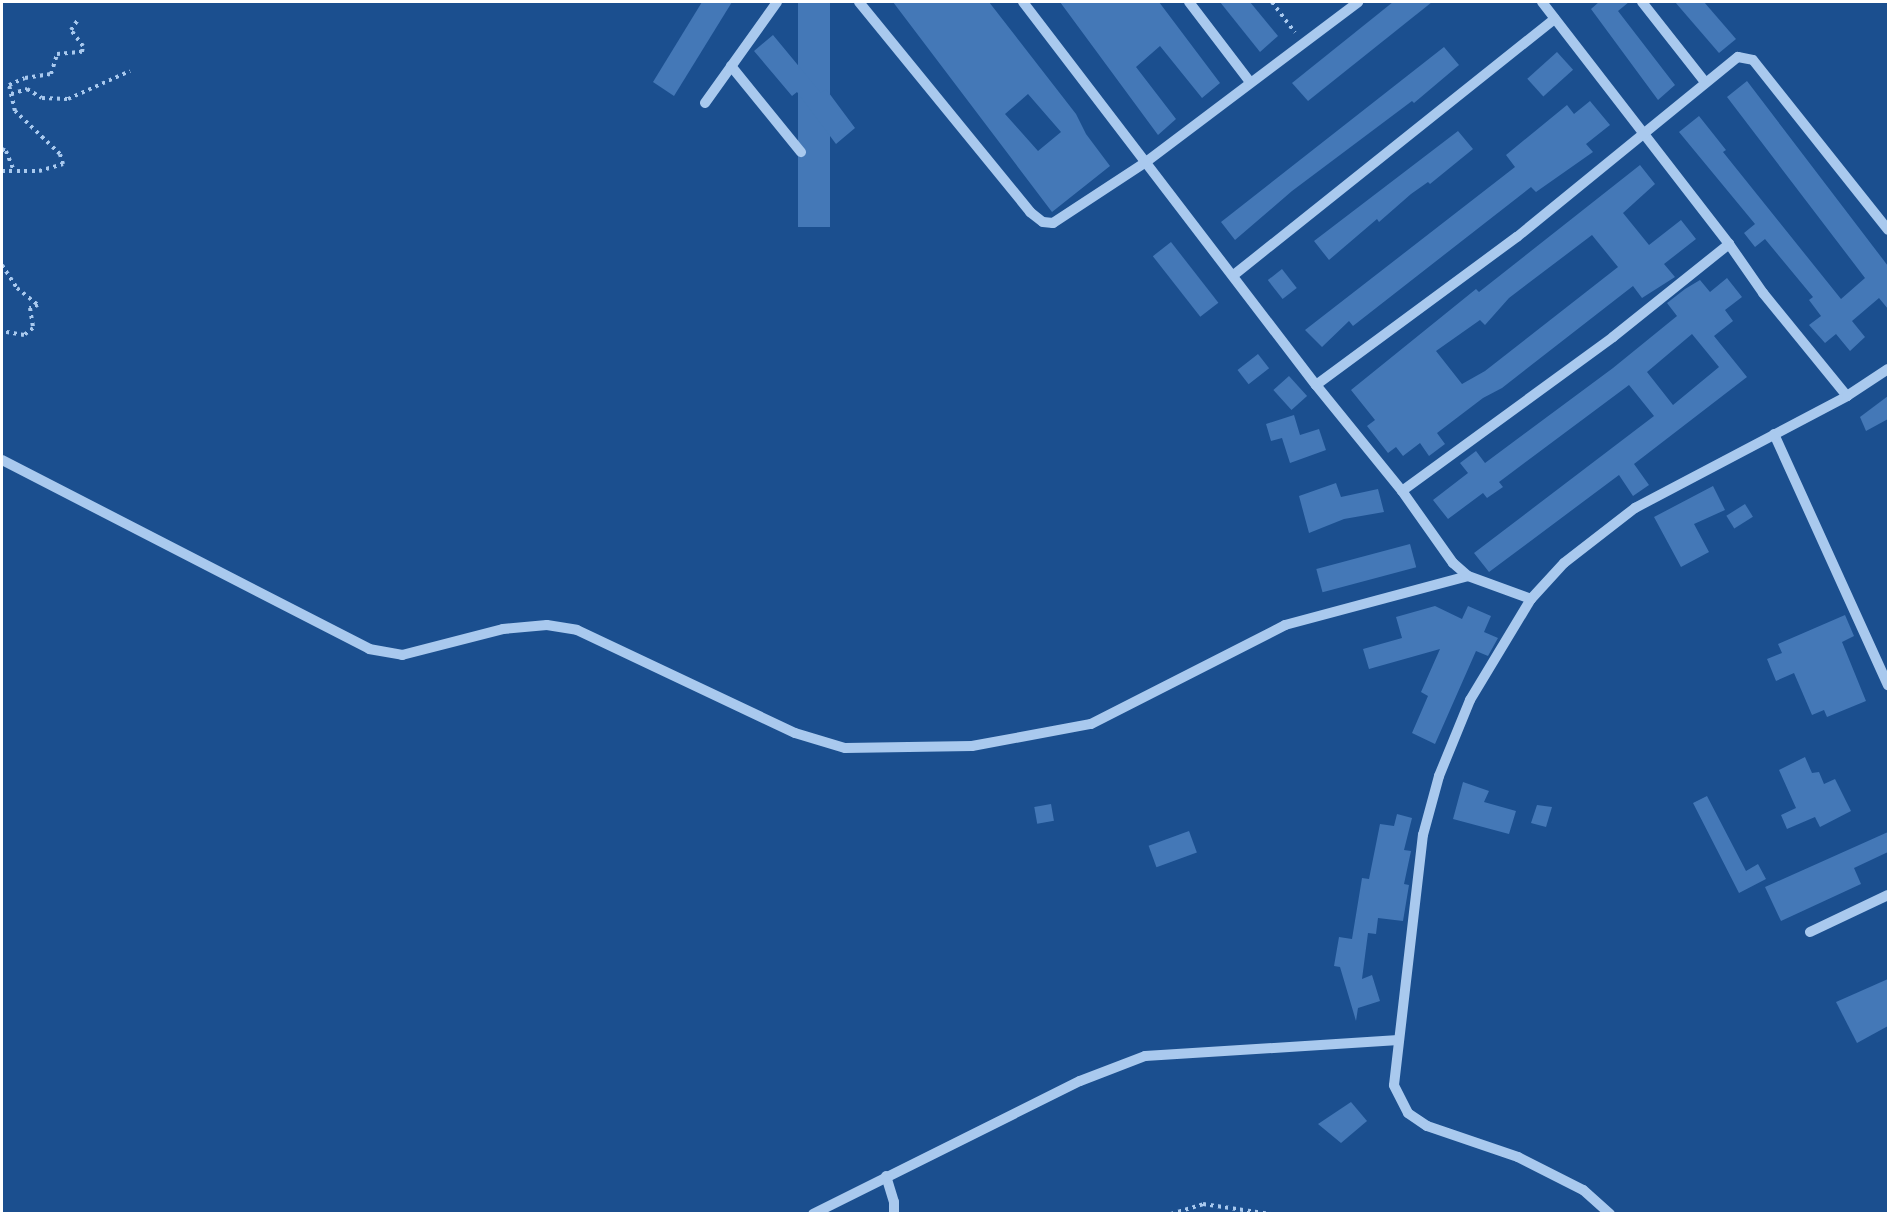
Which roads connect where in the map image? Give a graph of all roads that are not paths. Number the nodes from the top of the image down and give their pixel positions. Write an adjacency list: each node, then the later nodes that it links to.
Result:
1 (777, 2): 9 (street)
2 (859, 2): 15 (street)
3 (1023, 2): 15 (street)
4 (1189, 2): 10 (street)
5 (1358, 2): 10 (street)
6 (1542, 2): 8 (street)
7 (1642, 2): 11 (street)
8 (1555, 19): 13 (street); 18 (street)
9 (731, 66): 12 (street); 14 (street)
10 (1250, 82): 15 (street)
11 (1705, 82): 13 (street); 16 (street)
12 (705, 103)
13 (1643, 132): 17 (street); 20 (street)
14 (801, 152)
15 (1146, 162): 18 (street)
16 (1888, 230)
17 (1730, 244): 21 (street); 24 (street)
18 (1235, 274): 20 (street)
19 (1888, 369): 21 (street)
20 (1316, 385): 24 (street)
21 (1847, 396): 22 (street)
22 (1774, 434): 26 (street); 27 (street)
23 (2, 460): 25 (street)
24 (1402, 491): 25 (street)
25 (1468, 576): 26 (street)
26 (1532, 599): 30 (street)
27 (1888, 686)
28 (1888, 895): 29 (street)
29 (1810, 932)
30 (1398, 1040): 31 (street); 34 (street)
31 (886, 1176): 32 (street); 33 (street)
32 (813, 1214)
33 (894, 1214)
34 (1611, 1214)

